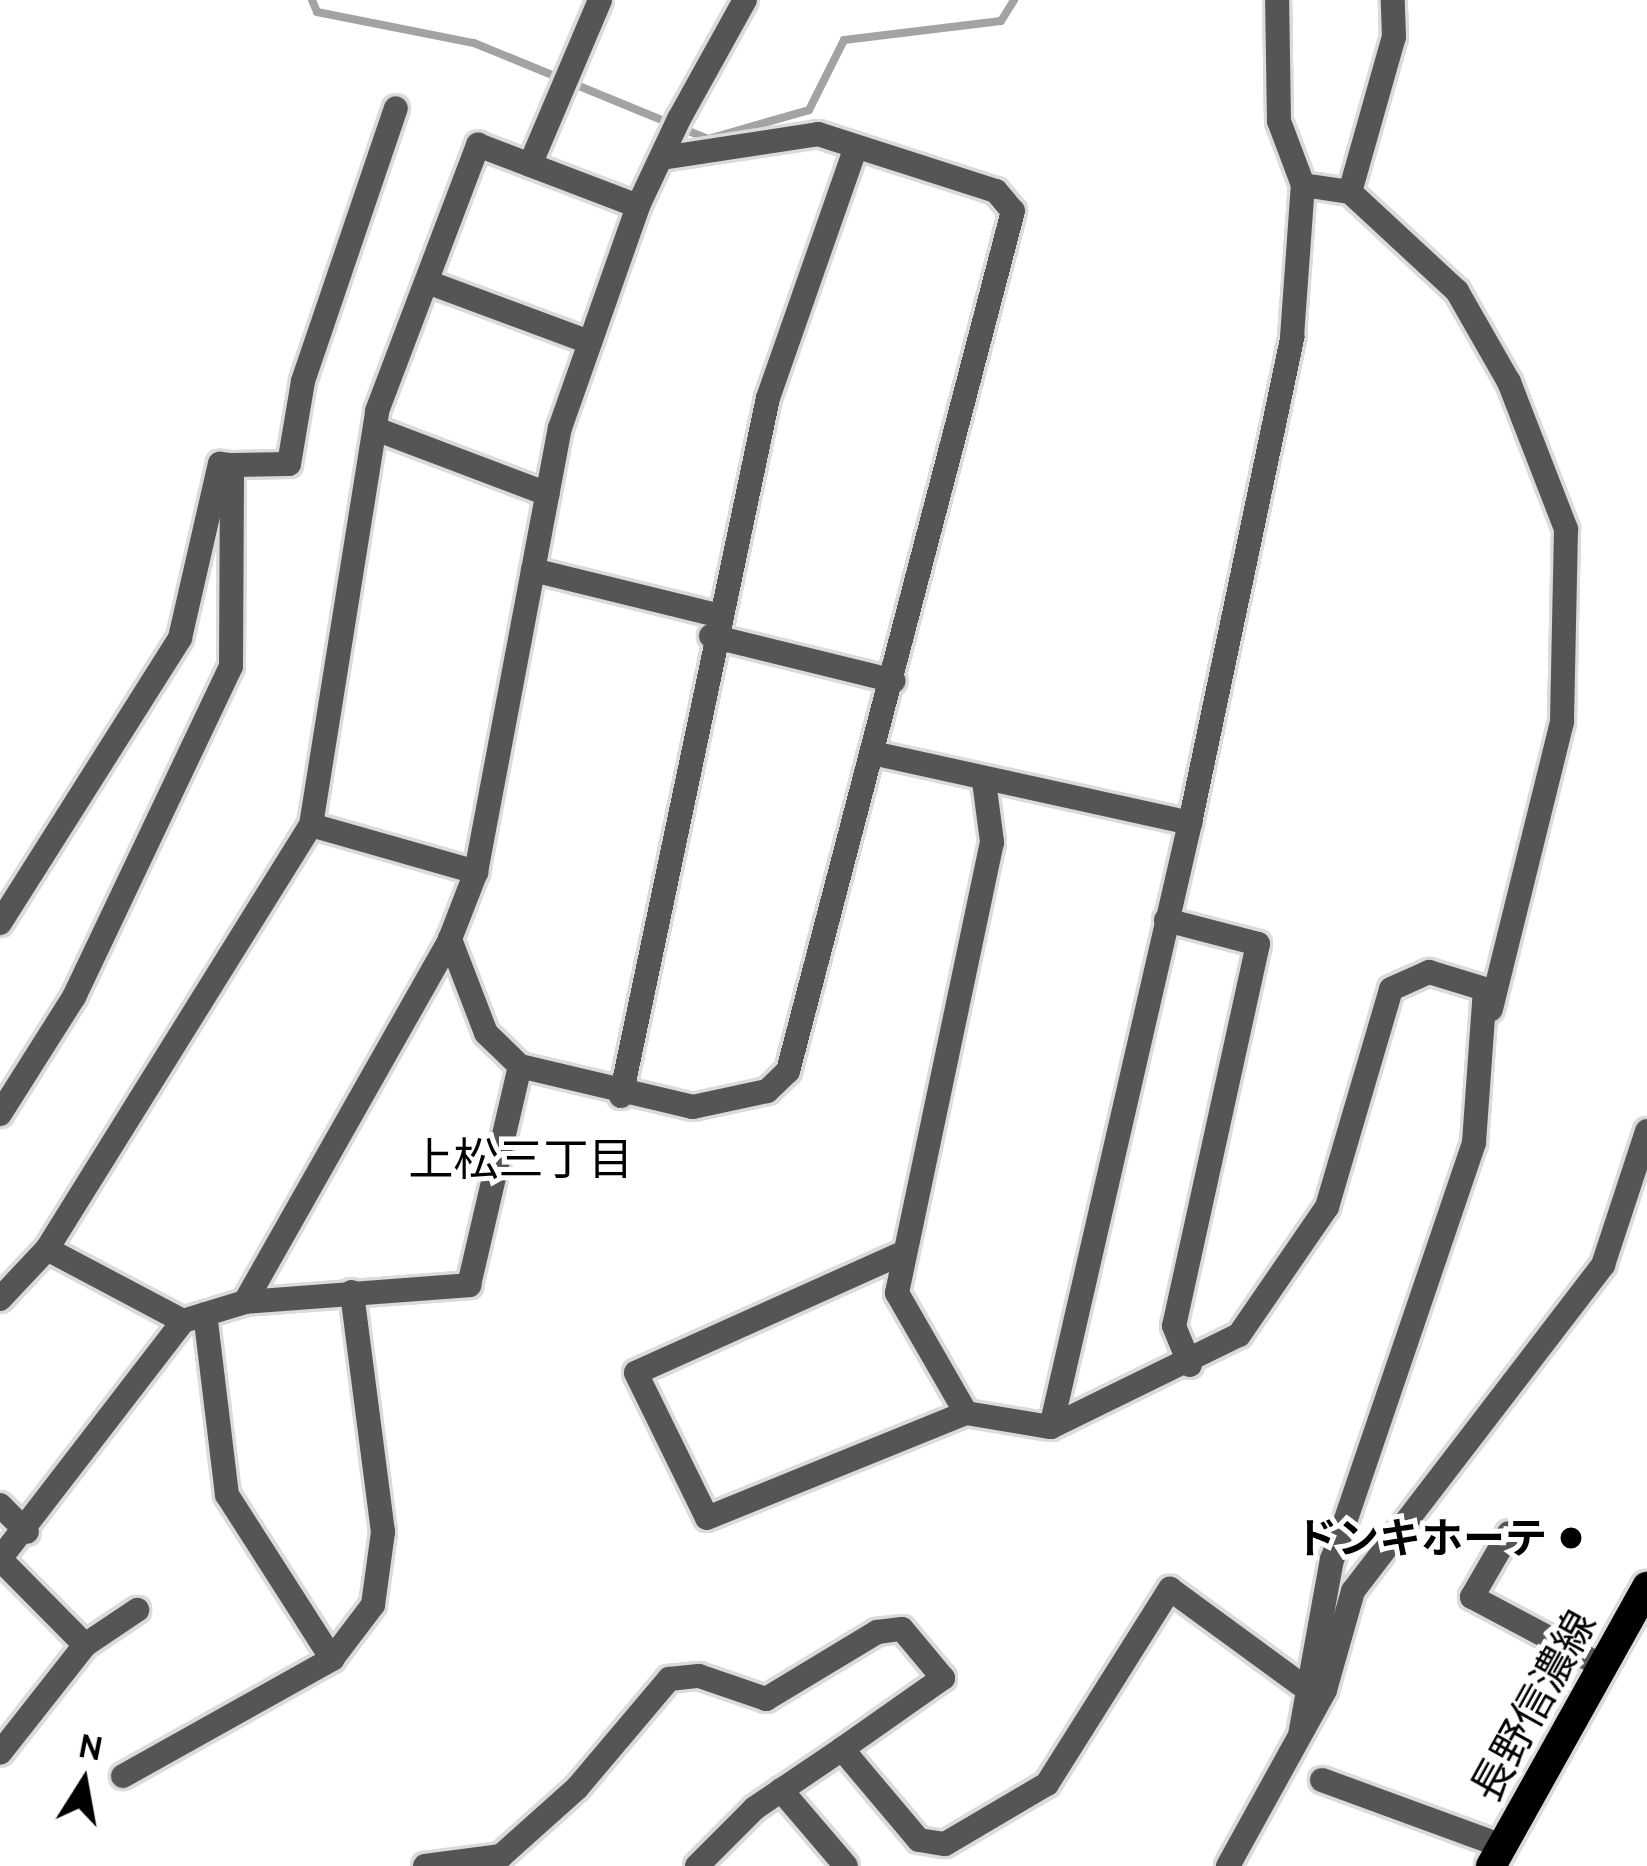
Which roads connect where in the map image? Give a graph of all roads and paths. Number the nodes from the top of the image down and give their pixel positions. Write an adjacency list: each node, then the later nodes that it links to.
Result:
1 (600, 0): 8 (street)
2 (745, 0): 7 (street)
3 (1276, 0): 9 (street)
4 (1394, 0): 10 (street)
5 (396, 108): 15 (street)
6 (856, 147): 7 (street); 18 (street); 19 (street)
7 (662, 158): 11 (street)
8 (530, 165): 11 (street); 12 (street)
9 (1303, 185): 10 (street); 22 (street)
10 (1350, 191): 28 (street)
11 (638, 206): 13 (street)
12 (427, 283): 13 (street); 14 (street)
13 (589, 342): 16 (street)
14 (381, 430): 16 (street); 23 (street)
15 (232, 465): 26 (street); 31 (street)
16 (548, 494): 17 (street)
17 (533, 570): 18 (street); 24 (street)
18 (714, 625): 19 (street); 30 (street)
19 (894, 681): 20 (street)
20 (877, 754): 21 (street); 30 (street)
21 (984, 781): 22 (street); 34 (street)
22 (1190, 823): 25 (street)
23 (311, 825): 24 (street); 33 (street)
24 (476, 872): 27 (street)
25 (1166, 920): 39 (street); 41 (street)
26 (0, 922)
27 (450, 939): 29 (street); 37 (street)
28 (1486, 1029): 39 (street); 52 (street)
29 (520, 1066): 30 (street); 35 (street)
30 (621, 1096)
31 (0, 1114)
32 (1647, 1131): 53 (street)
33 (47, 1249): 36 (street); 38 (street)
34 (898, 1255): 40 (street); 40 (street)
35 (352, 1292): 37 (street); 50 (street)
36 (0, 1299)
37 (245, 1302): 38 (street)
38 (194, 1317): 43 (street); 50 (street)
39 (1190, 1365): 41 (street)
40 (966, 1414): 41 (street)
41 (1051, 1427)
42 (0, 1505): 43 (street)
43 (28, 1532): 45 (street)
44 (1509, 1533): 51 (street)
45 (2, 1557): 49 (street)
46 (1647, 1587): 48 (main road, 長野信濃線)
47 (137, 1610): 49 (street)
48 (1637, 1630): 51 (main road, 長野信濃線)
49 (86, 1645): 55 (street)
50 (332, 1659): 56 (street)
51 (1602, 1666): 59 (main road, 長野信濃線)
52 (1301, 1684): 53 (street); 54 (street)
53 (1301, 1730): 63 (street)
54 (842, 1749): 58 (street); 60 (street)
55 (0, 1754)
56 (123, 1776)
57 (1322, 1780): 59 (street)
58 (782, 1790): 61 (street); 62 (street)
59 (1497, 1856)
60 (425, 1866)
61 (697, 1866)
62 (846, 1866)
63 (1228, 1866)

